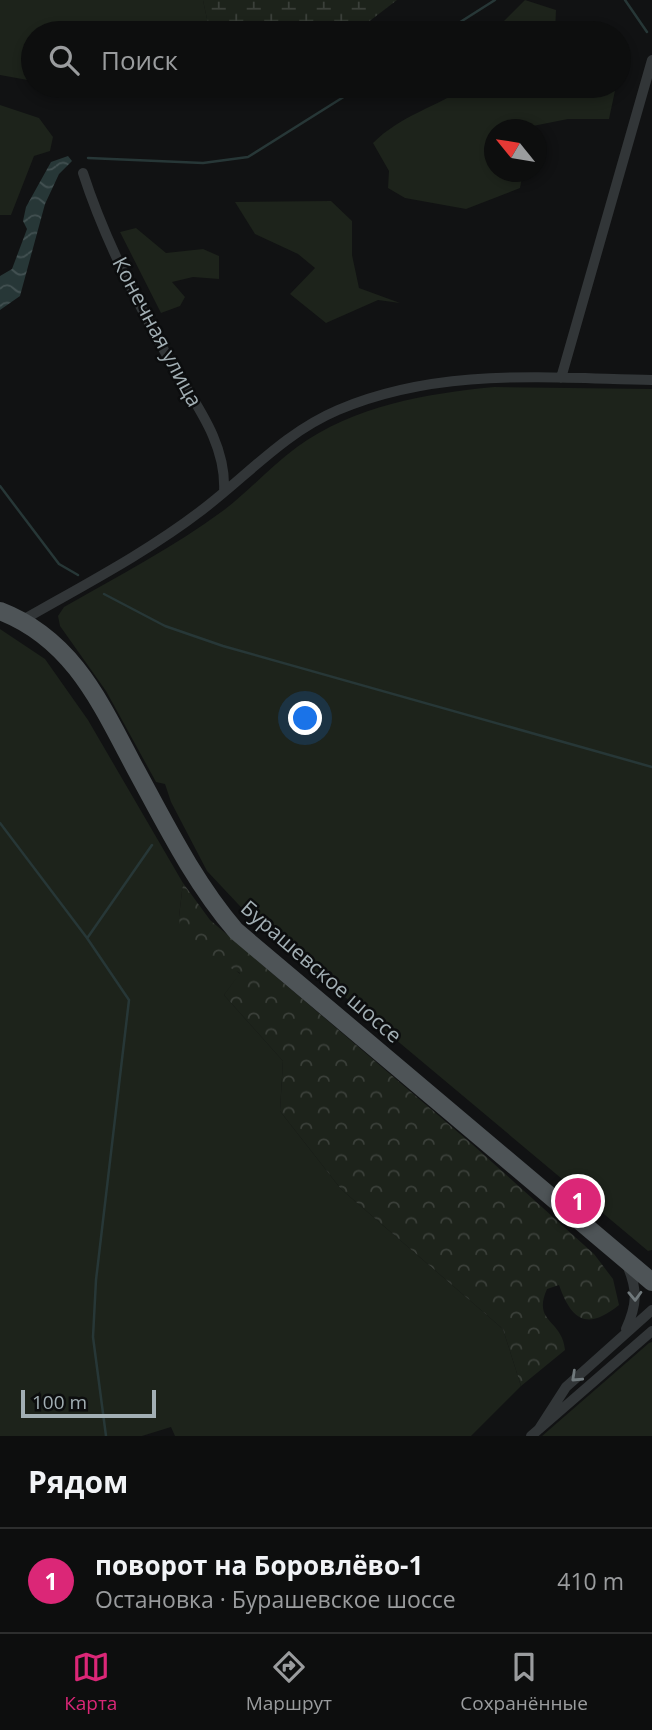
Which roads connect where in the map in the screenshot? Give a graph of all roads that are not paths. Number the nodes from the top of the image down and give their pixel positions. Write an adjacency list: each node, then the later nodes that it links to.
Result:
1 (652, 60): 3 (street)
2 (83, 173): 5 (street, Конечная улица)
3 (561, 378): 4 (street); 5 (street)
4 (652, 380)
5 (224, 492): 7 (street)
6 (0, 611): 7 (main road, Бурашевское шоссе)
7 (21, 621): 8 (main road, Бурашевское шоссе)
8 (623, 1256): 9 (main road, Бурашевское шоссе); 12 (street, one-way to 12)
9 (652, 1282)
10 (652, 1310): 12 (street)
11 (651, 1333): 13 (street)
12 (623, 1335): 13 (street, one-way to 13)
13 (535, 1432)

